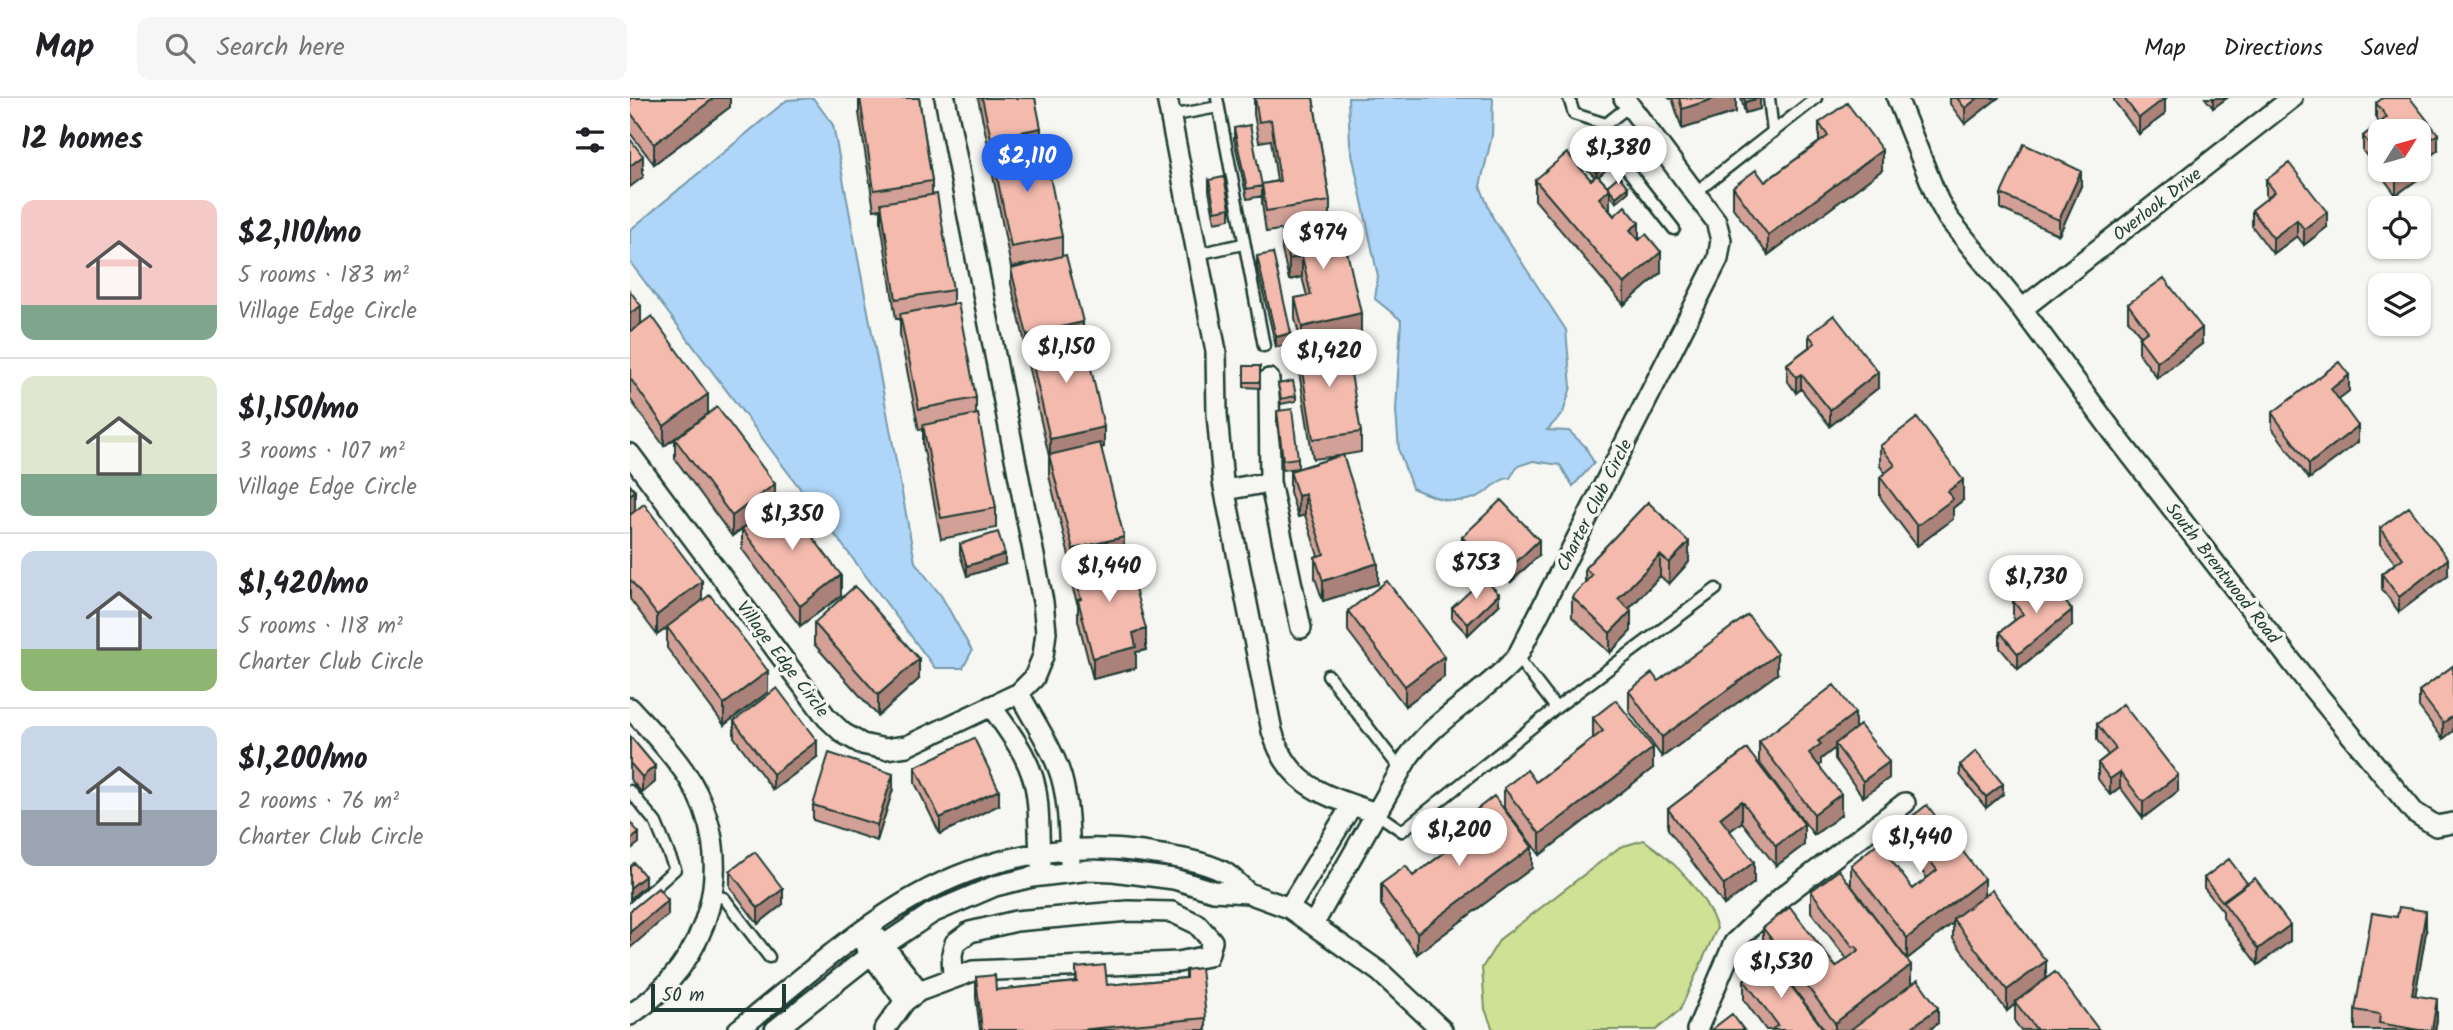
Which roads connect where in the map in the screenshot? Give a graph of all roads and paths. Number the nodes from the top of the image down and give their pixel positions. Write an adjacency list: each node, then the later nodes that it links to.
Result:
1 (945, 98): 26 (street, Village Edge Circle)
2 (1569, 98): 10 (lane)
3 (1769, 98): 11 (lane)
4 (1816, 98): 11 (lane)
5 (1897, 98): 16 (street, South Brentwood Road)
6 (2292, 98): 16 (street, Overlook Drive)
7 (1627, 102): 10 (lane); 12 (street, Charter Club Circle)
8 (1218, 103): 9 (lane); 14 (lane)
9 (1168, 107): 15 (street)
10 (1606, 124): 13 (lane)
11 (1773, 132): 12 (lane)
12 (1696, 192): 24 (street, Charter Club Circle)
13 (1674, 229)
14 (1243, 244): 15 (lane); 17 (lane)
15 (1196, 254): 21 (street)
16 (2022, 309): 37 (street, South Brentwood Road)
17 (1264, 346)
18 (1269, 379): 20 (street)
19 (630, 454): 27 (street, Village Edge Circle)
20 (1270, 482): 21 (street); 23 (street)
21 (1225, 490): 35 (street)
22 (1716, 589): 29 (lane)
23 (1301, 628)
24 (1517, 657): 29 (lane); 32 (street, Charter Club Circle)
25 (1328, 675): 32 (lane)
26 (1018, 693): 27 (street, Village Edge Circle); 30 (street)
27 (991, 706): 31 (street)
28 (630, 708): 43 (street)
29 (1556, 708): 36 (lane)
30 (1048, 748): 31 (street); 38 (street)
31 (1025, 758): 39 (street)
32 (1401, 770): 36 (street, Charter Club Circle)
33 (630, 791): 45 (lane)
34 (1905, 803): 57 (street)
35 (1352, 804): 36 (street); 44 (street)
36 (1376, 813): 46 (street, Charter Club Circle)
37 (2445, 824)
38 (1070, 850): 39 (street); 40 (street); 42 (street)
39 (1040, 853): 41 (street); 47 (street)
40 (1070, 873): 41 (street); 42 (street)
41 (1043, 876): 48 (street)
42 (1248, 893): 44 (street)
43 (712, 895): 49 (lane); 52 (street)
44 (1289, 908): 46 (street)
45 (630, 910)
46 (1314, 923): 56 (street)
47 (864, 931): 48 (street); 53 (street)
48 (877, 950): 51 (street); 54 (street)
49 (769, 957)
50 (953, 978): 50 (street); 51 (street)
51 (912, 996): 55 (street)
52 (630, 1015)
53 (738, 1030)
54 (775, 1030)
55 (884, 1030)
56 (1442, 1030)
57 (1697, 1030)

